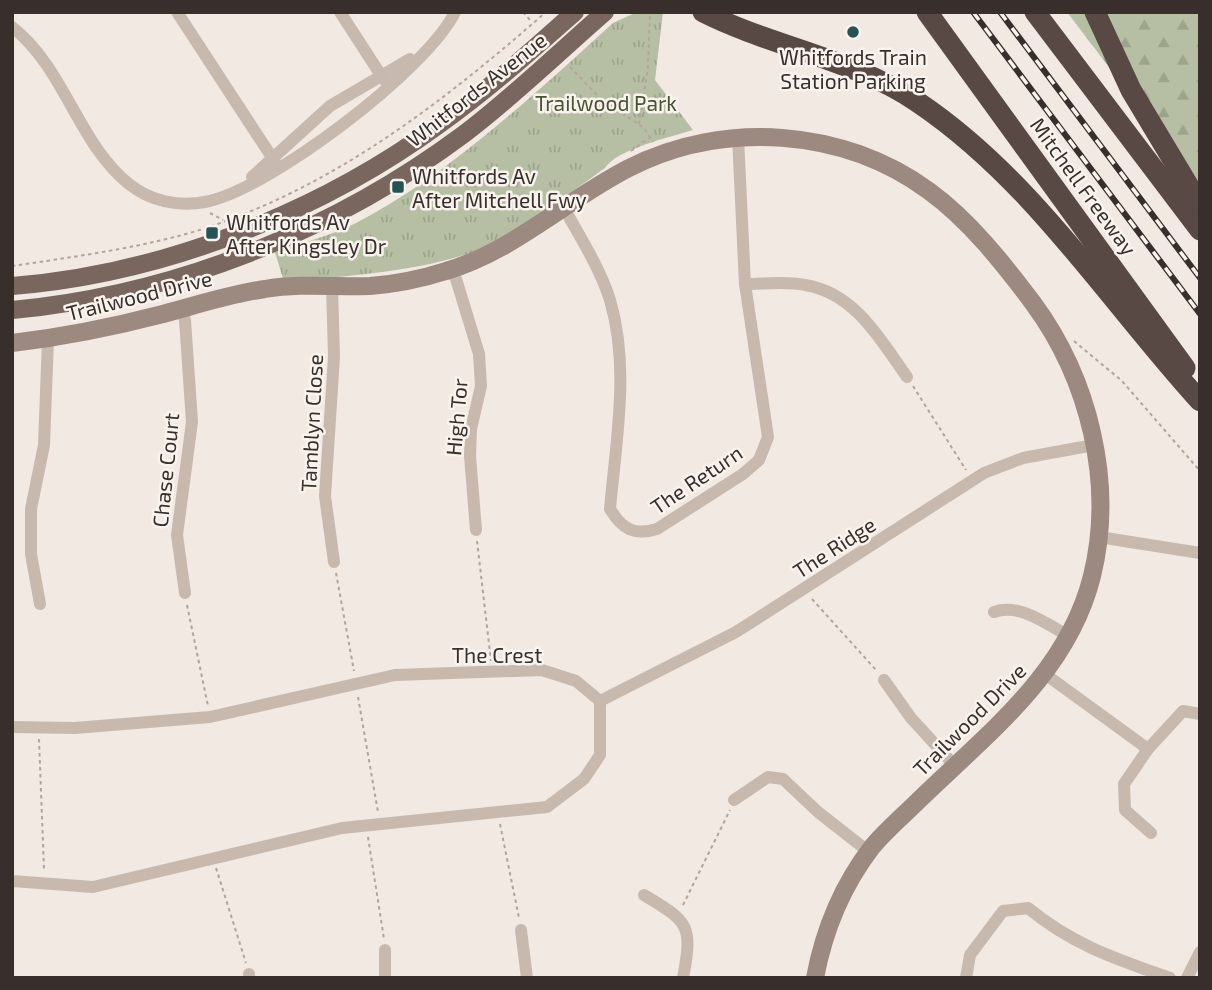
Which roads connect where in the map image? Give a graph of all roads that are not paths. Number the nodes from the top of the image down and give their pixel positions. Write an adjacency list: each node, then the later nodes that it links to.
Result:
1 (177, 12): 15 (street)
2 (340, 12): 12 (street)
3 (455, 12): 11 (street)
4 (575, 12): 22 (main road, Whitfords Avenue)
5 (605, 12): 24 (main road, Whitfords Avenue)
6 (927, 12): 28 (highway, Mitchell Freeway)
7 (1035, 12): 18 (highway)
8 (1095, 12): 16 (highway)
9 (707, 14): 29 (highway)
10 (12, 27): 15 (street)
11 (423, 53): 12 (street); 13 (street)
12 (380, 75): 13 (street); 15 (street)
13 (387, 86): 15 (street)
14 (738, 137): 17 (street, Trailwood Drive); 20 (street, The Return); 30 (street, Trailwood Drive)
15 (275, 163)
16 (1200, 205)
17 (564, 208): 19 (street, Trailwood Drive); 20 (street, The Return)
18 (1200, 230)
19 (453, 269): 21 (street, Trailwood Drive); 31 (street, High Tor)
20 (745, 284): 27 (street)
21 (332, 285): 23 (street, Trailwood Drive); 34 (street, Tamblyn Close)
22 (12, 286)
23 (181, 309): 25 (street, Trailwood Drive); 35 (street, Chase Court)
24 (12, 310)
25 (48, 339): 26 (street, Trailwood Drive); 36 (street)
26 (12, 343)
27 (907, 377)
28 (1200, 390)
29 (1200, 401)
30 (1094, 445): 32 (street, Trailwood Drive); 41 (street, The Ridge)
31 (476, 530)
32 (1099, 537): 33 (street); 38 (street, Trailwood Drive)
33 (1200, 553)
34 (334, 562)
35 (185, 593)
36 (40, 604)
37 (994, 612): 38 (street)
38 (1069, 636): 39 (street, Trailwood Drive)
39 (1045, 674): 44 (street); 45 (street, Trailwood Drive)
40 (884, 680): 45 (street)
41 (600, 701): 43 (street, The Crest); 49 (street)
42 (1200, 714): 44 (street)
43 (12, 727)
44 (1148, 749): 47 (street)
45 (955, 766): 48 (street, Trailwood Drive)
46 (734, 800): 48 (street)
47 (1151, 833)
48 (869, 852): 57 (street, Trailwood Drive)
49 (12, 881)
50 (644, 895): 56 (street)
51 (521, 930): 55 (street)
52 (385, 950): 54 (street)
53 (1200, 952): 60 (street)
54 (385, 978)
55 (527, 978)
56 (683, 978)
57 (815, 978)
58 (966, 978): 59 (street)
59 (1170, 978)
60 (1187, 978)

